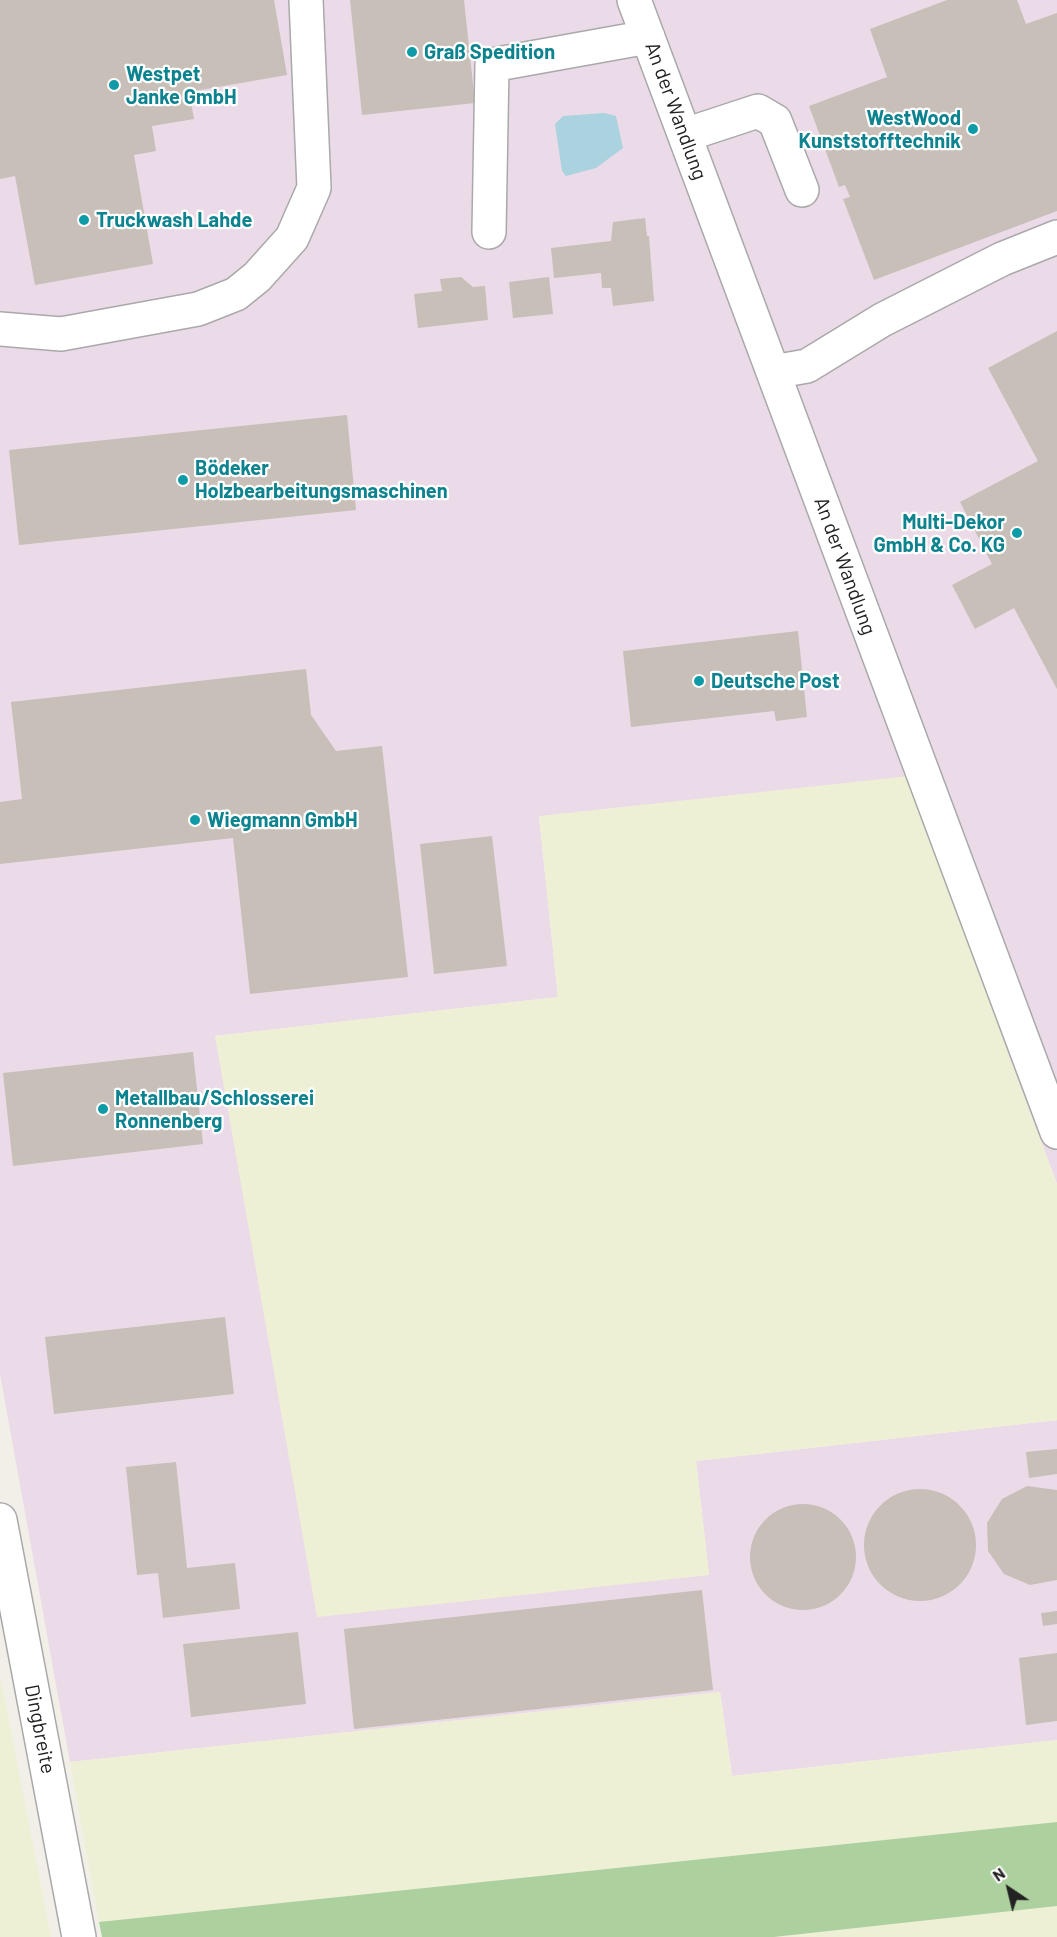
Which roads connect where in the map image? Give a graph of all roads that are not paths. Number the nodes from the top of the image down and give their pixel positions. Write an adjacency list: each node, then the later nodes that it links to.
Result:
1 (306, 0): 8 (street)
2 (634, 0): 3 (street, An der Wandlung)
3 (648, 37): 4 (street, An der Wandlung); 6 (street)
4 (685, 135): 5 (street); 9 (street, An der Wandlung)
5 (802, 190)
6 (489, 232)
7 (1057, 237): 9 (street)
8 (0, 329)
9 (773, 372): 10 (street, An der Wandlung)
10 (1057, 1132)
11 (0, 1520): 12 (street, Dingbreite)
12 (79, 1937)

